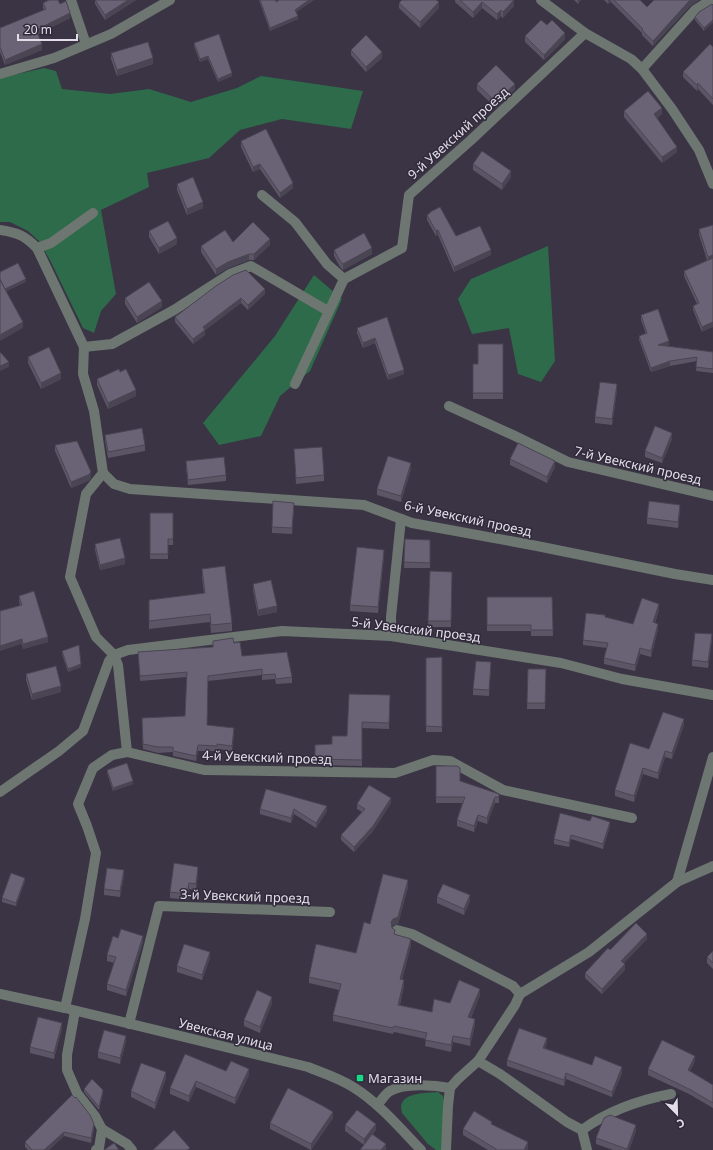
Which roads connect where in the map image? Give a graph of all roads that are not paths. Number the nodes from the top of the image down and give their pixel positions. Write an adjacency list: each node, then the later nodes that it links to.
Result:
1 (71, 0): 6 (street)
2 (170, 0): 6 (street)
3 (540, 0): 5 (street)
4 (711, 0): 7 (street)
5 (585, 33): 7 (street); 14 (street, 9-й Увекский проезд)
6 (86, 44): 8 (street)
7 (642, 69): 9 (street)
8 (0, 74)
9 (713, 184)
10 (262, 195): 14 (street)
11 (93, 213): 13 (street)
12 (0, 230): 13 (street)
13 (37, 248): 16 (street)
14 (344, 279): 15 (street)
15 (328, 312): 16 (street); 17 (street)
16 (84, 347): 19 (street)
17 (295, 384)
18 (449, 406): 20 (street, 7-й Увекский проезд)
19 (103, 473): 21 (street, 6-й Увекский проезд); 24 (street)
20 (713, 496)
21 (401, 519): 22 (street, 6-й Увекский проезд); 23 (street)
22 (713, 580)
23 (391, 636): 24 (street, 5-й Увекский проезд); 25 (street, 5-й Увекский проезд)
24 (114, 655): 26 (street); 28 (street)
25 (713, 695)
26 (127, 752): 29 (street, 4-й Увекский проезд); 36 (street)
27 (713, 757): 31 (street)
28 (0, 792)
29 (632, 818)
30 (713, 866): 31 (street)
31 (677, 882): 35 (street)
32 (330, 912): 38 (street, 3-й Увекский проезд)
33 (397, 930): 35 (street)
34 (0, 994): 36 (street, Увекская улица)
35 (520, 994): 39 (street)
36 (65, 1008): 37 (street, Увекская улица)
37 (76, 1011): 38 (street, Увекская улица); 43 (street)
38 (129, 1024): 42 (street, Увекская улица)
39 (478, 1061): 40 (street); 44 (street)
40 (450, 1088): 42 (street); 48 (street)
41 (671, 1094): 44 (street)
42 (377, 1105): 47 (street, Увекская улица)
43 (102, 1129): 45 (street); 46 (street)
44 (582, 1130): 49 (street)
45 (96, 1150)
46 (132, 1150)
47 (421, 1150)
48 (446, 1150)
49 (587, 1150)

